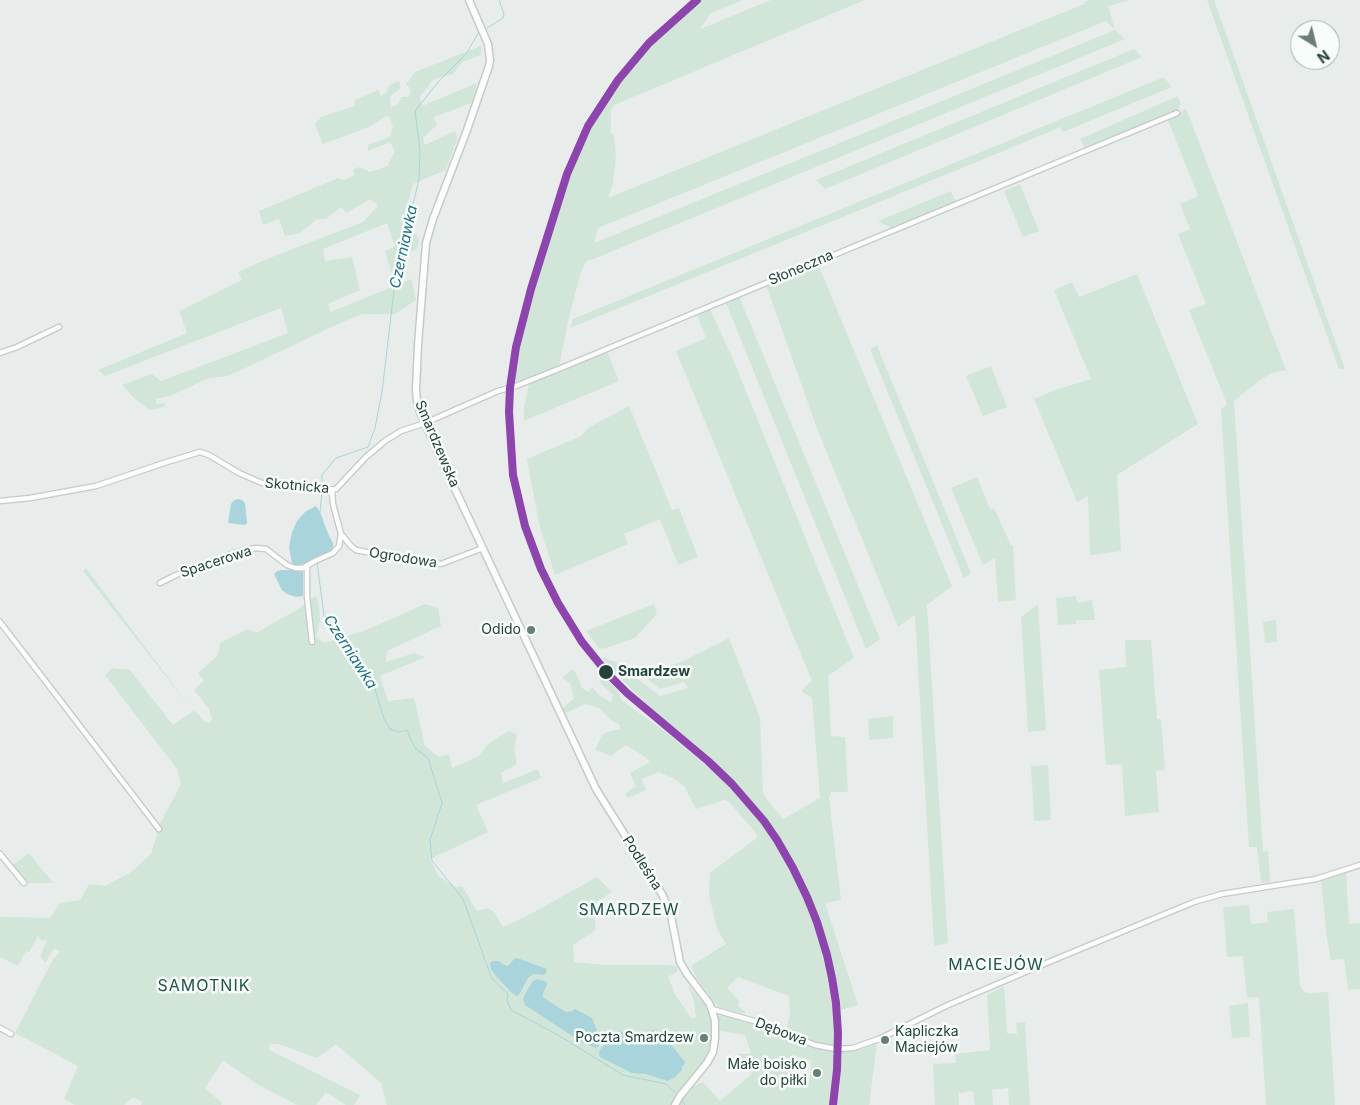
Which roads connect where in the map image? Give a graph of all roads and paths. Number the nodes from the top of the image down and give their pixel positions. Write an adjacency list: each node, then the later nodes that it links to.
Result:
1 (469, 0): 5 (street, Smardzewska)
2 (1177, 113): 5 (street, Słoneczna)
3 (59, 328): 4 (street)
4 (0, 353)
5 (425, 423): 6 (street, Skotnicka); 9 (street, Smardzewska)
6 (332, 490): 7 (street, Skotnicka); 8 (street)
7 (0, 501)
8 (341, 534): 9 (street, Ogrodowa); 10 (street)
9 (484, 548): 14 (street, Smardzewska)
10 (307, 566): 11 (street, Spacerowa); 13 (street)
11 (160, 583)
12 (0, 622): 15 (street)
13 (312, 642)
14 (608, 809): 19 (street, Podleśna)
15 (159, 829)
16 (0, 854): 18 (street)
17 (1360, 865): 20 (street, Dębowa)
18 (24, 883)
19 (712, 1009): 20 (street, Dębowa); 21 (street, Podleśna)
20 (726, 1012): 21 (street)
21 (714, 1016): 24 (street, Podleśna)
22 (0, 1028): 23 (street)
23 (11, 1034)
24 (675, 1105)

